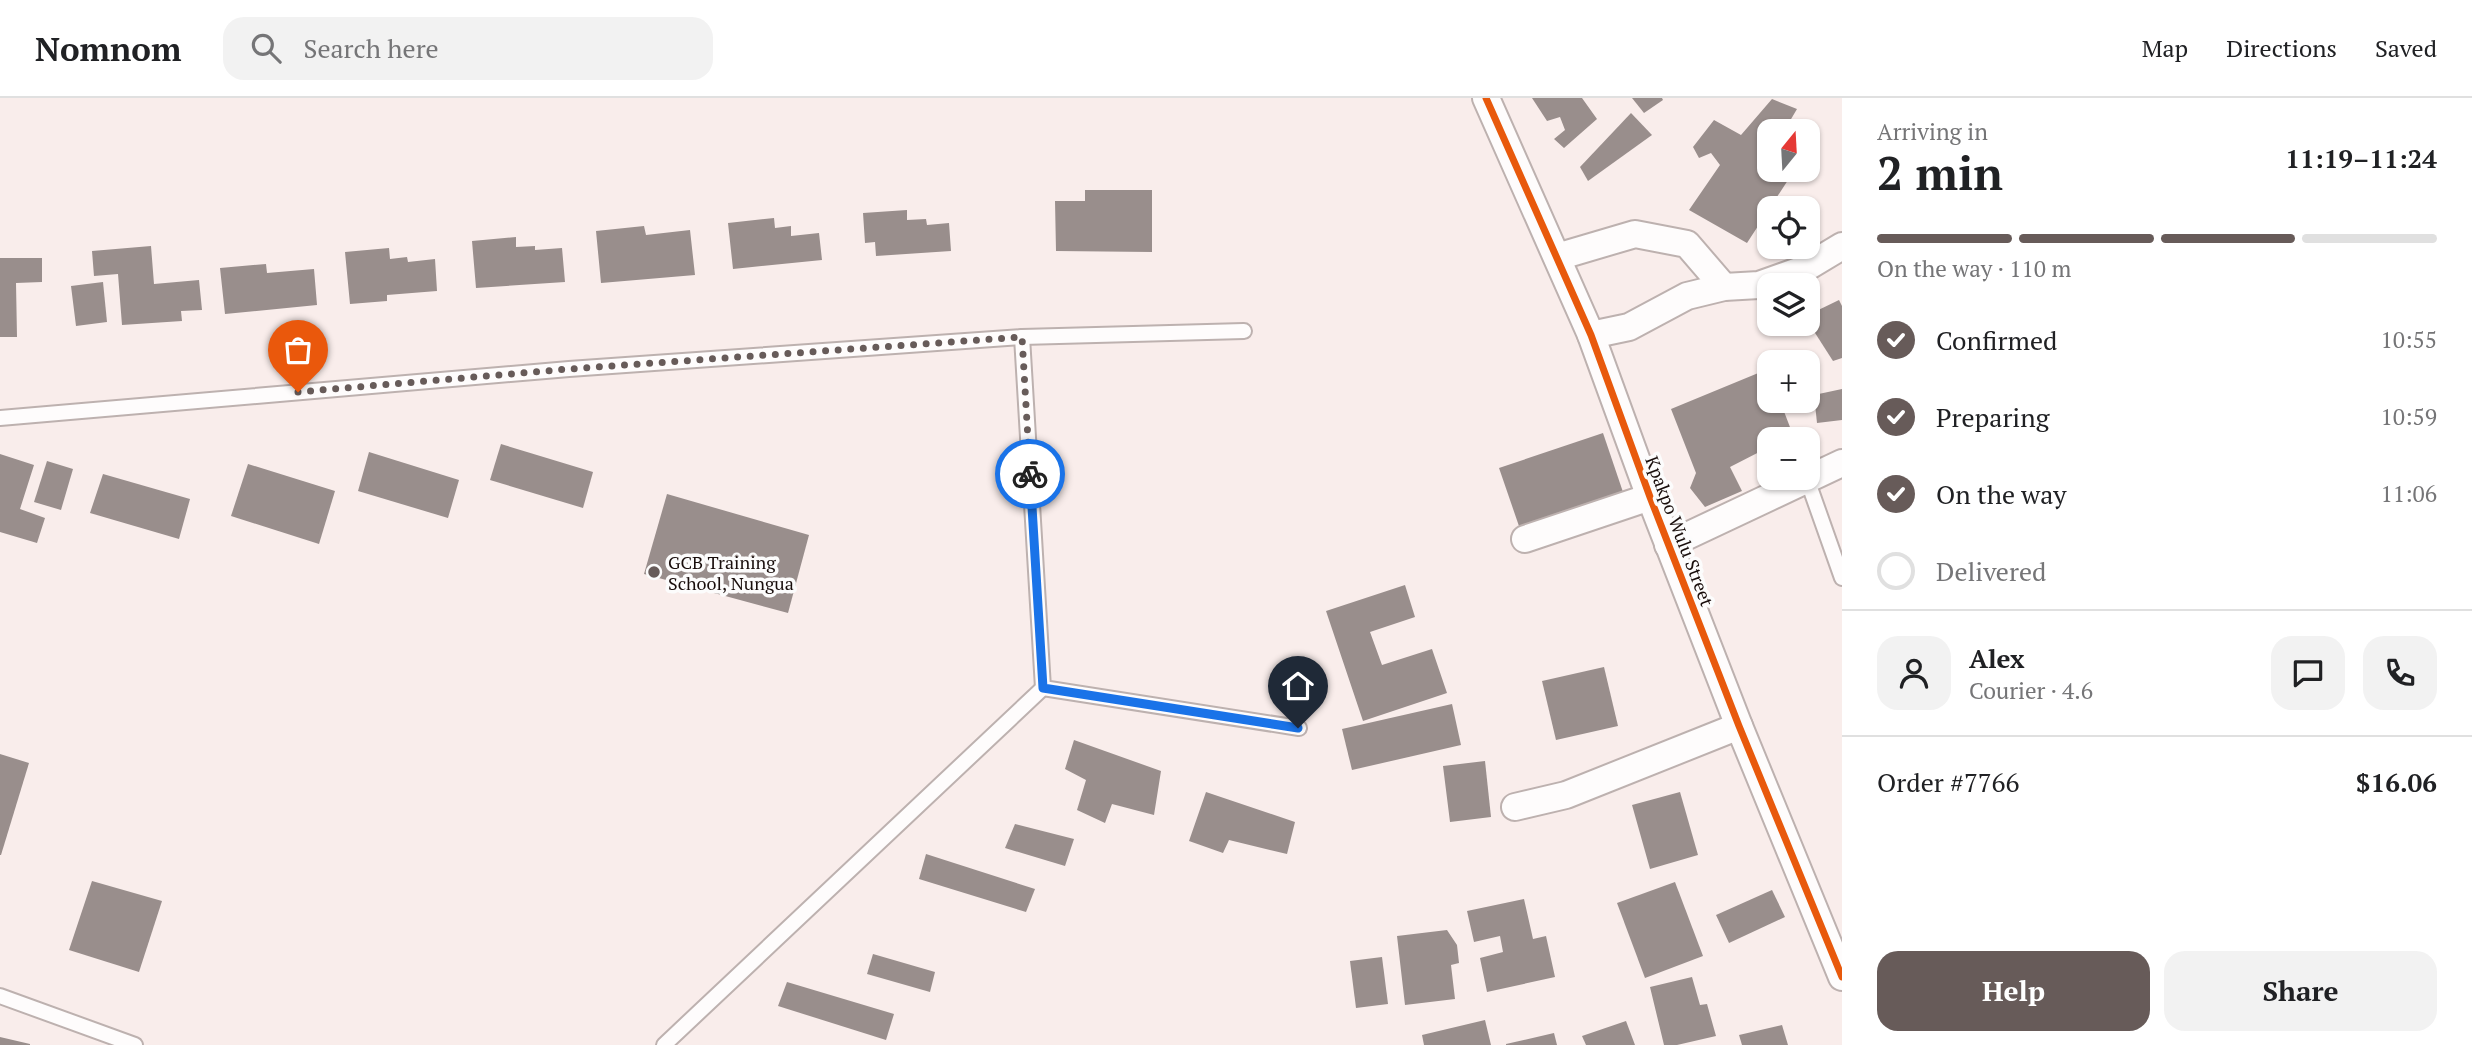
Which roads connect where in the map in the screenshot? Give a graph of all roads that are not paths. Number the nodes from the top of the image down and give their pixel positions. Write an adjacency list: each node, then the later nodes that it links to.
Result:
1 (1486, 98): 3 (street, Kpakpo Wulu Street)
2 (1842, 247): 4 (street)
3 (1557, 257): 4 (street); 6 (street, Kpakpo Wulu Street)
4 (1724, 287): 6 (street)
5 (1244, 331): 7 (lane)
6 (1591, 335): 13 (street, Kpakpo Wulu Street)
7 (1022, 337): 8 (lane); 17 (lane)
8 (0, 418)
9 (1842, 463): 10 (street)
10 (1820, 473)
11 (1784, 490): 15 (street)
12 (1811, 490): 16 (lane)
13 (1650, 497): 14 (street); 15 (street, Kpakpo Wulu Street)
14 (1525, 539)
15 (1668, 545): 18 (street, Kpakpo Wulu Street)
16 (1842, 578)
17 (1043, 688): 19 (lane); 24 (lane)
18 (1739, 726): 20 (street); 21 (street, Kpakpo Wulu Street)
19 (1298, 728)
20 (1515, 807)
21 (1842, 977)
22 (0, 996): 23 (lane)
23 (135, 1045)
24 (664, 1045)

